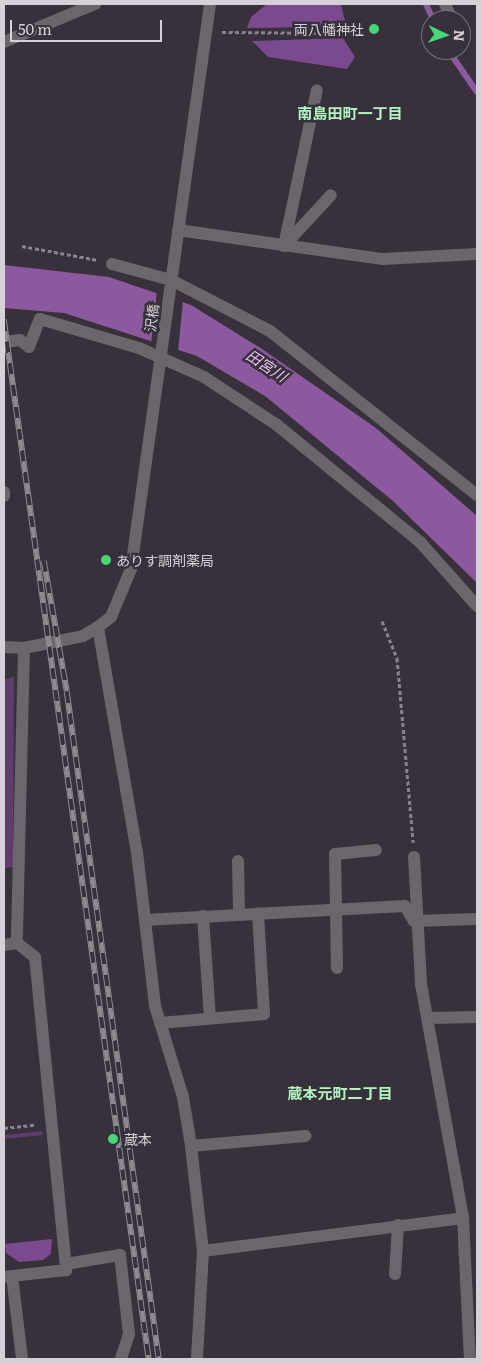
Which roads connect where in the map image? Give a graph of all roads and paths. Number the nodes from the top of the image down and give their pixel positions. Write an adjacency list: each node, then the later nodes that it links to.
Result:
1 (95, 4): 5 (street)
2 (210, 4): 3 (street, 沢橋)
3 (207, 32): 4 (path); 8 (street, 沢橋)
4 (332, 33)
5 (4, 42)
6 (317, 90): 10 (street)
7 (331, 195): 10 (street)
8 (178, 230): 10 (street); 13 (street, 沢橋)
9 (22, 246): 12 (path)
10 (284, 246): 11 (street)
11 (477, 254)
12 (112, 264): 13 (street)
13 (171, 284): 15 (street, 沢橋); 17 (street)
14 (4, 342): 15 (street)
15 (162, 354): 19 (street); 21 (street, 沢橋)
16 (4, 492): 18 (street)
17 (477, 495)
18 (4, 496)
19 (477, 606)
20 (382, 621): 25 (path)
21 (98, 627): 23 (street); 32 (street)
22 (4, 646): 23 (street)
23 (24, 648): 34 (street)
24 (376, 850): 27 (street)
25 (414, 857): 33 (street)
26 (238, 861): 29 (street)
27 (340, 908): 28 (street); 33 (street); 35 (street)
28 (258, 912): 29 (street); 37 (street)
29 (239, 914): 30 (street)
30 (203, 916): 32 (street); 37 (street)
31 (477, 919): 33 (street)
32 (145, 920): 39 (street)
33 (414, 921): 38 (street)
34 (10, 944): 47 (street)
35 (337, 968)
36 (477, 1017): 38 (street)
37 (210, 1018): 39 (street)
38 (429, 1018): 44 (street)
39 (160, 1023): 43 (street)
40 (41, 1124): 41 (path)
41 (4, 1128)
42 (306, 1136): 43 (street)
43 (191, 1146): 46 (street)
44 (463, 1218): 45 (street); 53 (street)
45 (398, 1224): 46 (street); 48 (street)
46 (203, 1251): 52 (street)
47 (66, 1264): 49 (street); 51 (street)
48 (395, 1274)
49 (8, 1276): 50 (street)
50 (22, 1359)
51 (122, 1359)
52 (197, 1359)
53 (470, 1359)

